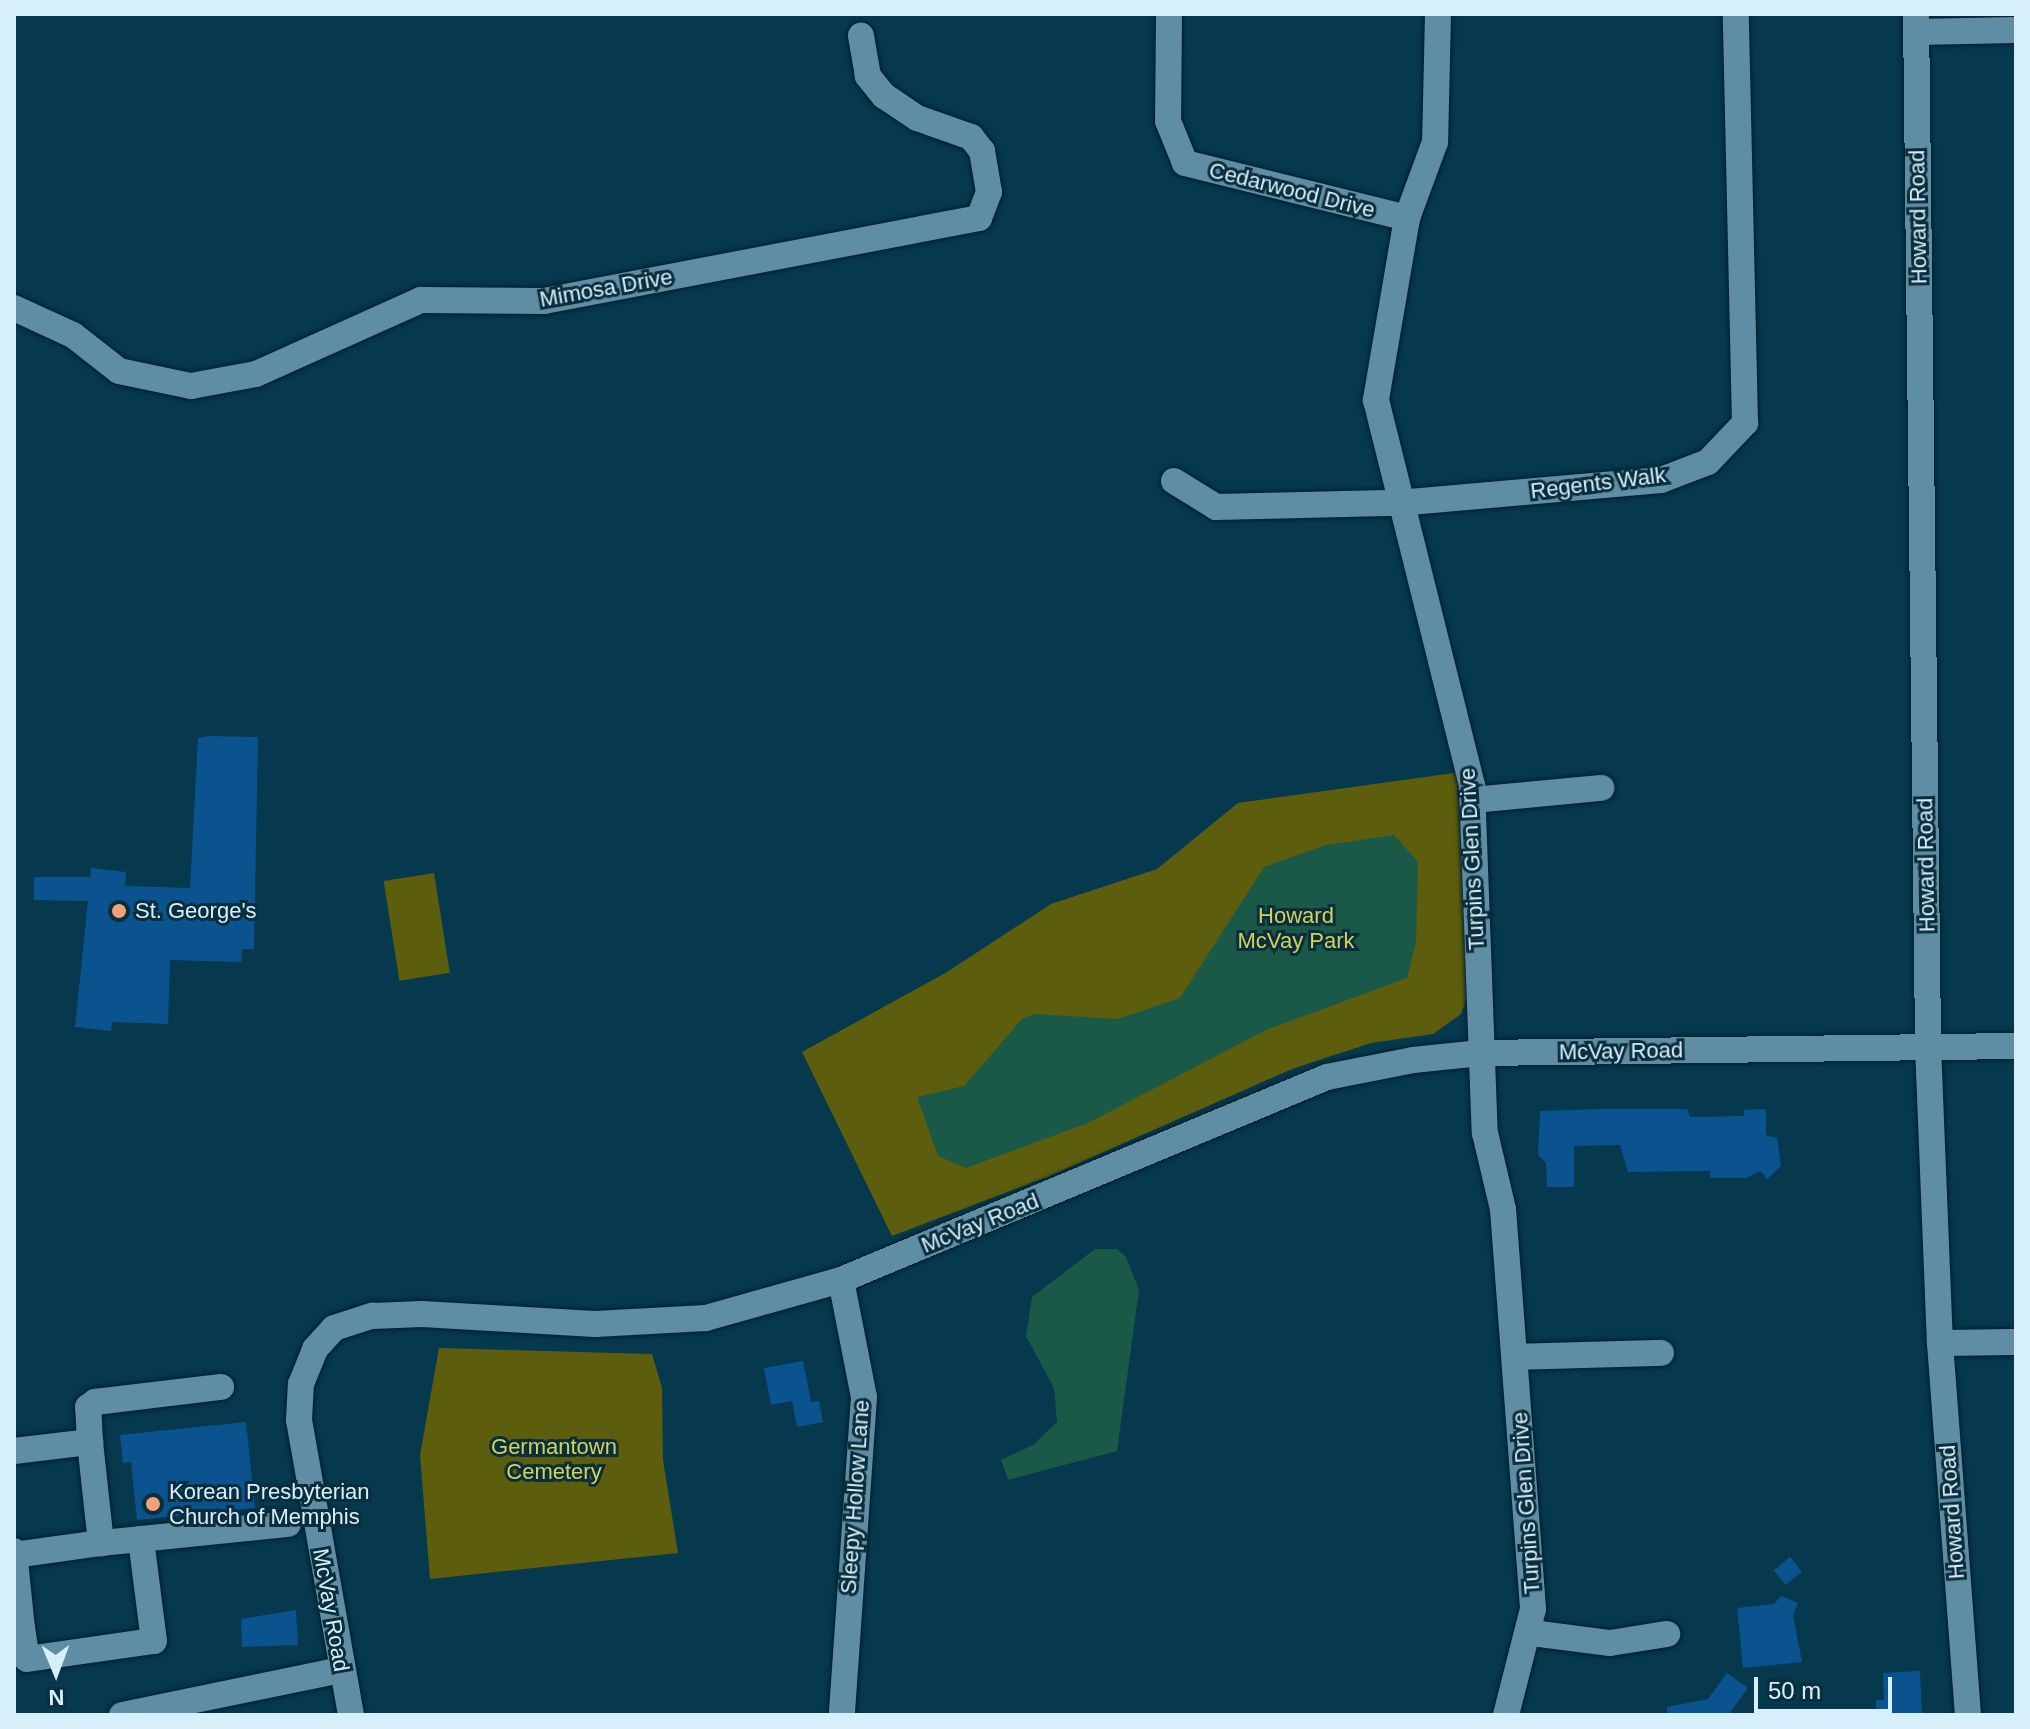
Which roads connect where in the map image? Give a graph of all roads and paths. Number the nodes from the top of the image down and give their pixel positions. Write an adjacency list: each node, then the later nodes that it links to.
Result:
1 (1169, 14): 7 (street, Cedarwood Drive)
2 (1438, 14): 7 (street, Turpins Glen Drive)
3 (1736, 14): 10 (street, Regents Walk)
4 (1916, 23): 5 (street); 13 (street, Howard Road)
5 (2016, 30)
6 (861, 36): 8 (street, Mimosa Drive)
7 (1407, 218): 10 (street, Turpins Glen Drive)
8 (14, 308)
9 (1174, 481): 10 (street, Regents Walk)
10 (1398, 503): 12 (street, Turpins Glen Drive)
11 (1601, 788): 12 (street)
12 (1473, 800): 15 (street, Turpins Glen Drive)
13 (1928, 1046): 14 (street, McVay Road); 15 (street, McVay Road); 18 (street, Howard Road)
14 (2016, 1046)
15 (1481, 1053): 16 (street, McVay Road); 20 (street, Turpins Glen Drive)
16 (841, 1280): 31 (street, McVay Road); 36 (street, Sleepy Hollow Lane)
17 (2016, 1342): 18 (street)
18 (1940, 1343): 38 (street, Howard Road)
19 (1661, 1353): 20 (street)
20 (1515, 1357): 29 (street, Turpins Glen Drive)
21 (221, 1387): 22 (street)
22 (90, 1442): 23 (street); 26 (street)
23 (14, 1451)
24 (288, 1524): 25 (street)
25 (141, 1539): 26 (street); 28 (street)
26 (101, 1543): 27 (street)
27 (14, 1553): 28 (street)
28 (18, 1628)
29 (1532, 1633): 30 (street); 37 (street, Turpins Glen Drive)
30 (1667, 1634)
31 (341, 1670): 32 (street); 35 (street, McVay Road)
32 (239, 1703): 33 (street)
33 (193, 1708): 34 (street)
34 (122, 1715)
35 (351, 1715)
36 (842, 1715)
37 (1506, 1715)
38 (1968, 1715)

